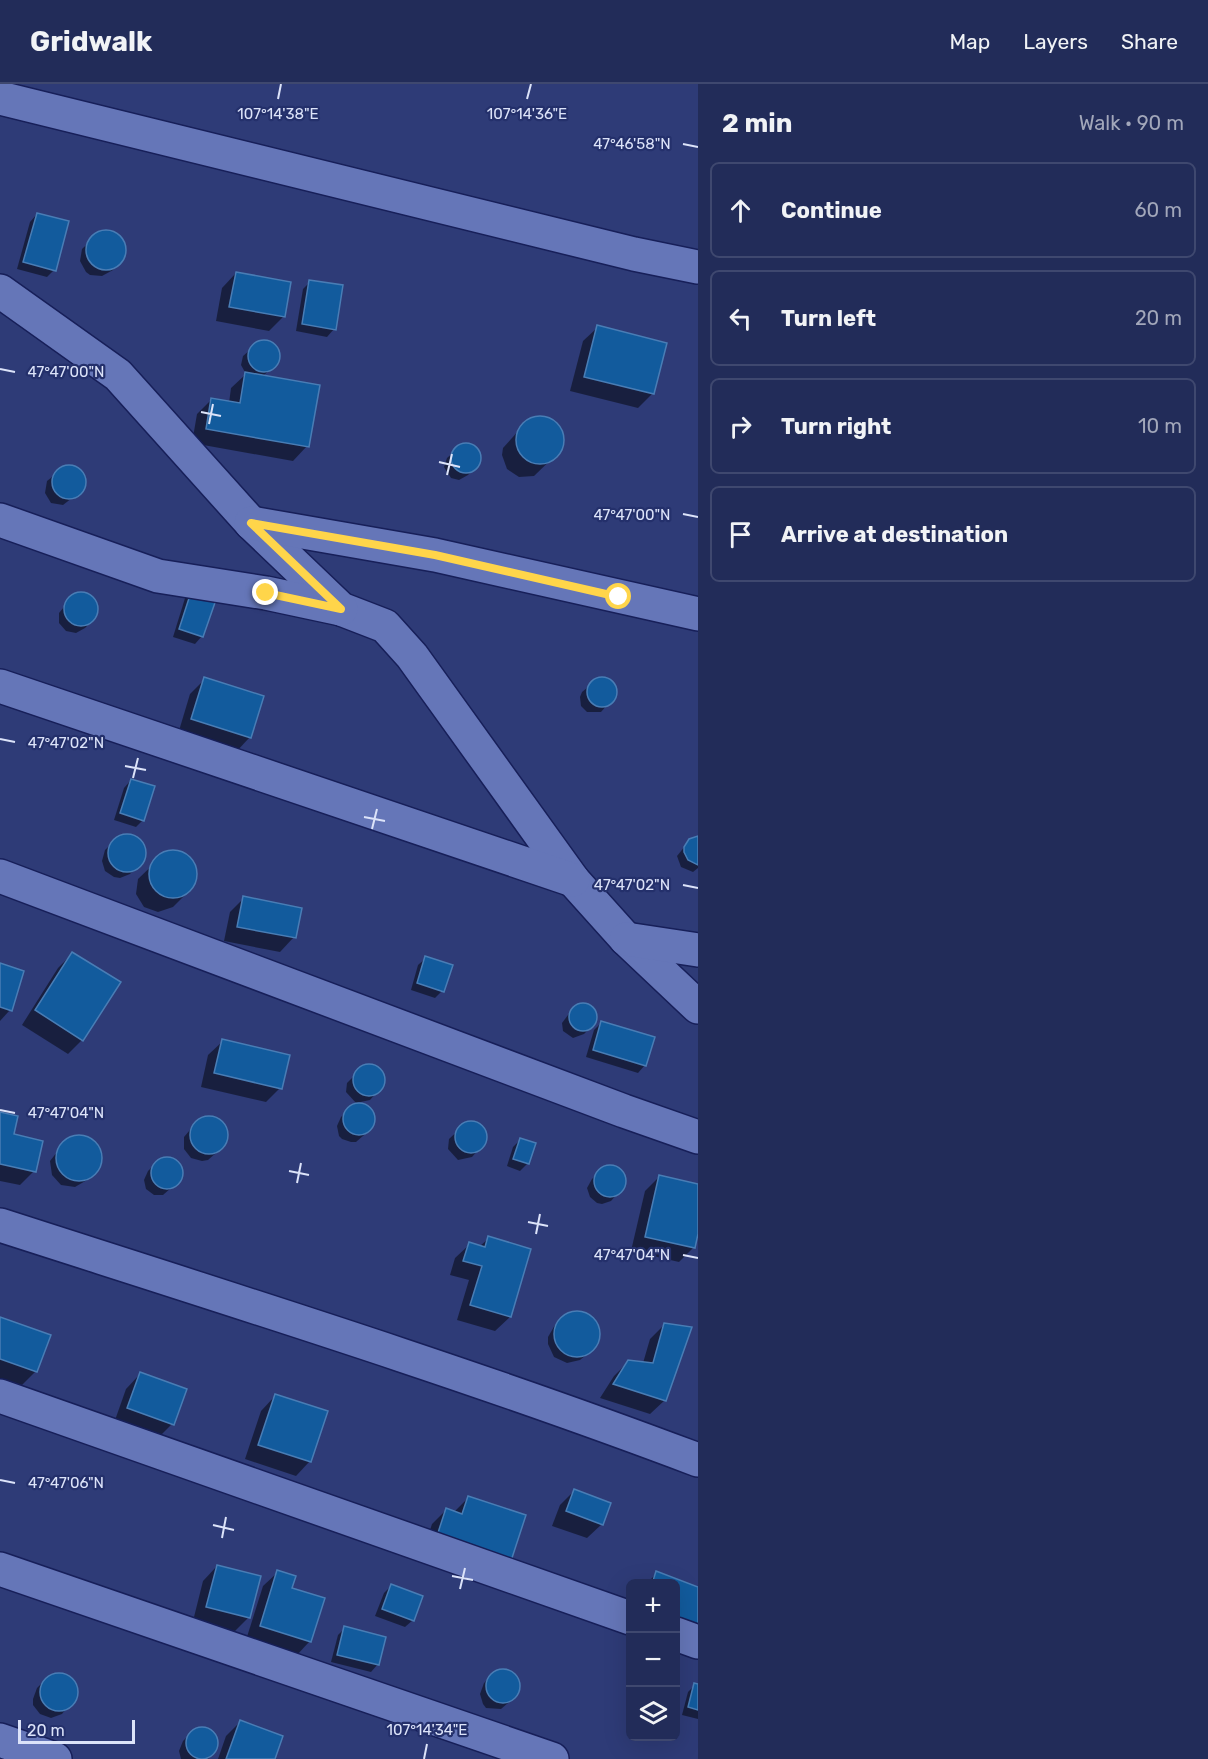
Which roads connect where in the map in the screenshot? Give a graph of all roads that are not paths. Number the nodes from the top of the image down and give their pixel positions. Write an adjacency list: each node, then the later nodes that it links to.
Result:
1 (0, 98): 2 (street)
2 (698, 267)
3 (0, 291): 5 (street)
4 (0, 520): 6 (street)
5 (251, 523): 6 (street); 7 (street)
6 (341, 609): 10 (street)
7 (698, 614)
8 (0, 686): 10 (street)
9 (0, 876): 14 (street)
10 (573, 880): 11 (street)
11 (626, 939): 12 (street); 13 (street)
12 (698, 950)
13 (698, 1006)
14 (698, 1137)
15 (0, 1225): 17 (street)
16 (0, 1396): 19 (street)
17 (698, 1460)
18 (0, 1569): 24 (street)
19 (626, 1617)
20 (680, 1636): 21 (street)
21 (698, 1642)
22 (0, 1740): 23 (street)
23 (55, 1759)
24 (552, 1759)

